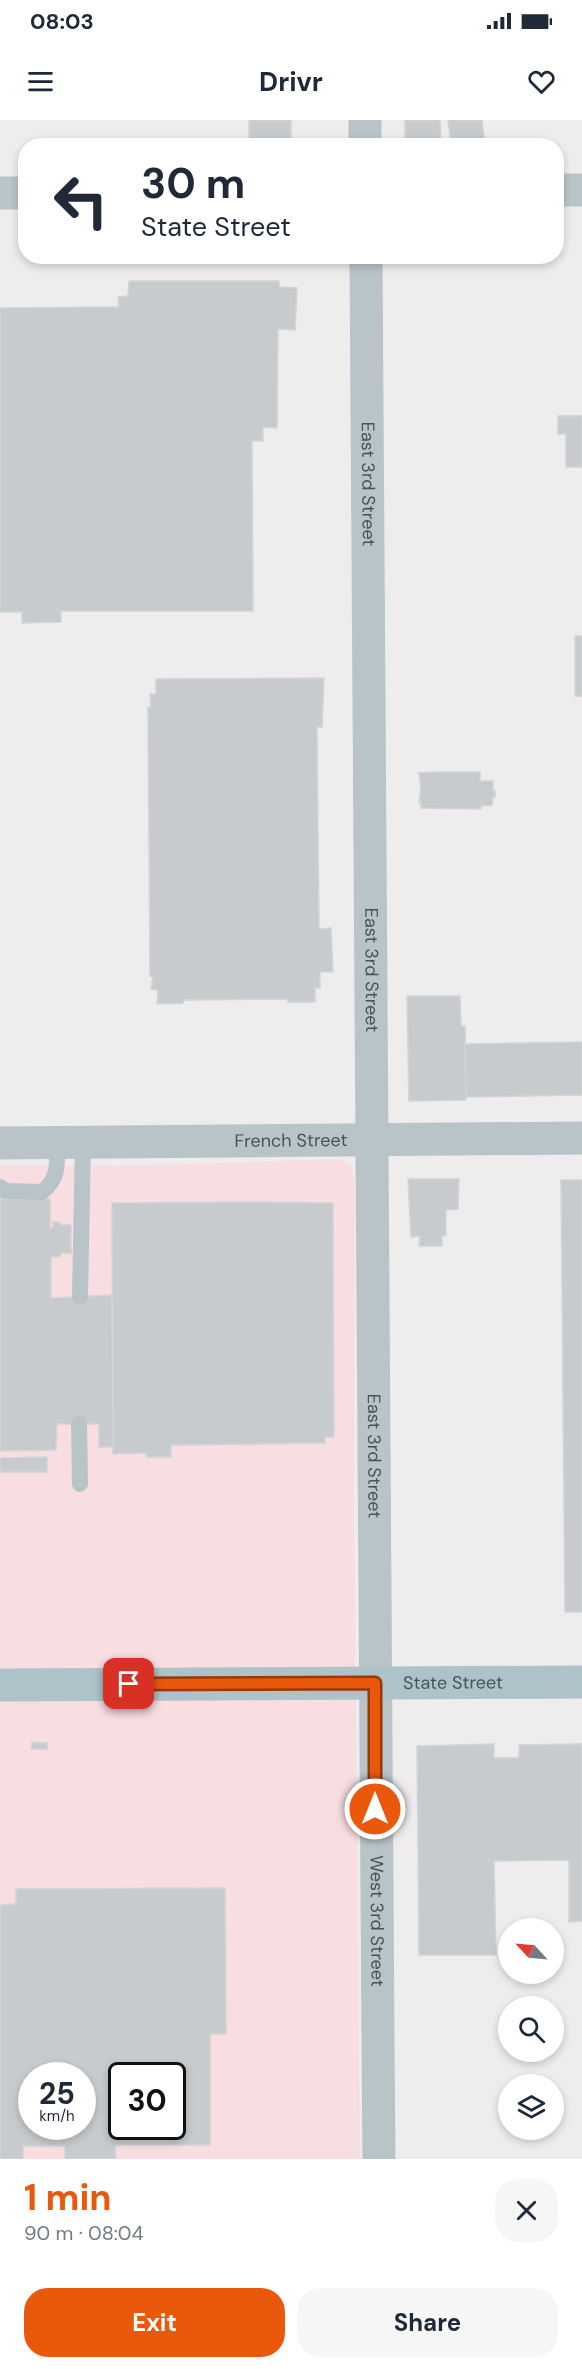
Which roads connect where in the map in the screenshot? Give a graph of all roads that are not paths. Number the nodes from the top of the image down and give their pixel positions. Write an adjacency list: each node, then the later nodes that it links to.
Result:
1 (365, 120): 2 (street)
2 (365, 138)
3 (564, 190): 4 (street)
4 (582, 190)
5 (18, 193): 6 (street)
6 (0, 194)
7 (366, 264): 8 (street, East 3rd Street)
8 (373, 1138): 9 (street, French Street); 10 (street, French Street); 17 (street, East 3rd Street)
9 (582, 1138)
10 (70, 1141): 11 (street, French Street); 12 (lane); 13 (lane)
11 (0, 1143)
12 (0, 1187)
13 (80, 1297)
14 (79, 1424): 15 (lane)
15 (80, 1484)
16 (582, 1682): 17 (main road, State Street)
17 (375, 1683): 18 (main road, State Street); 19 (street, West 3rd Street)
18 (0, 1685)
19 (379, 2159)

